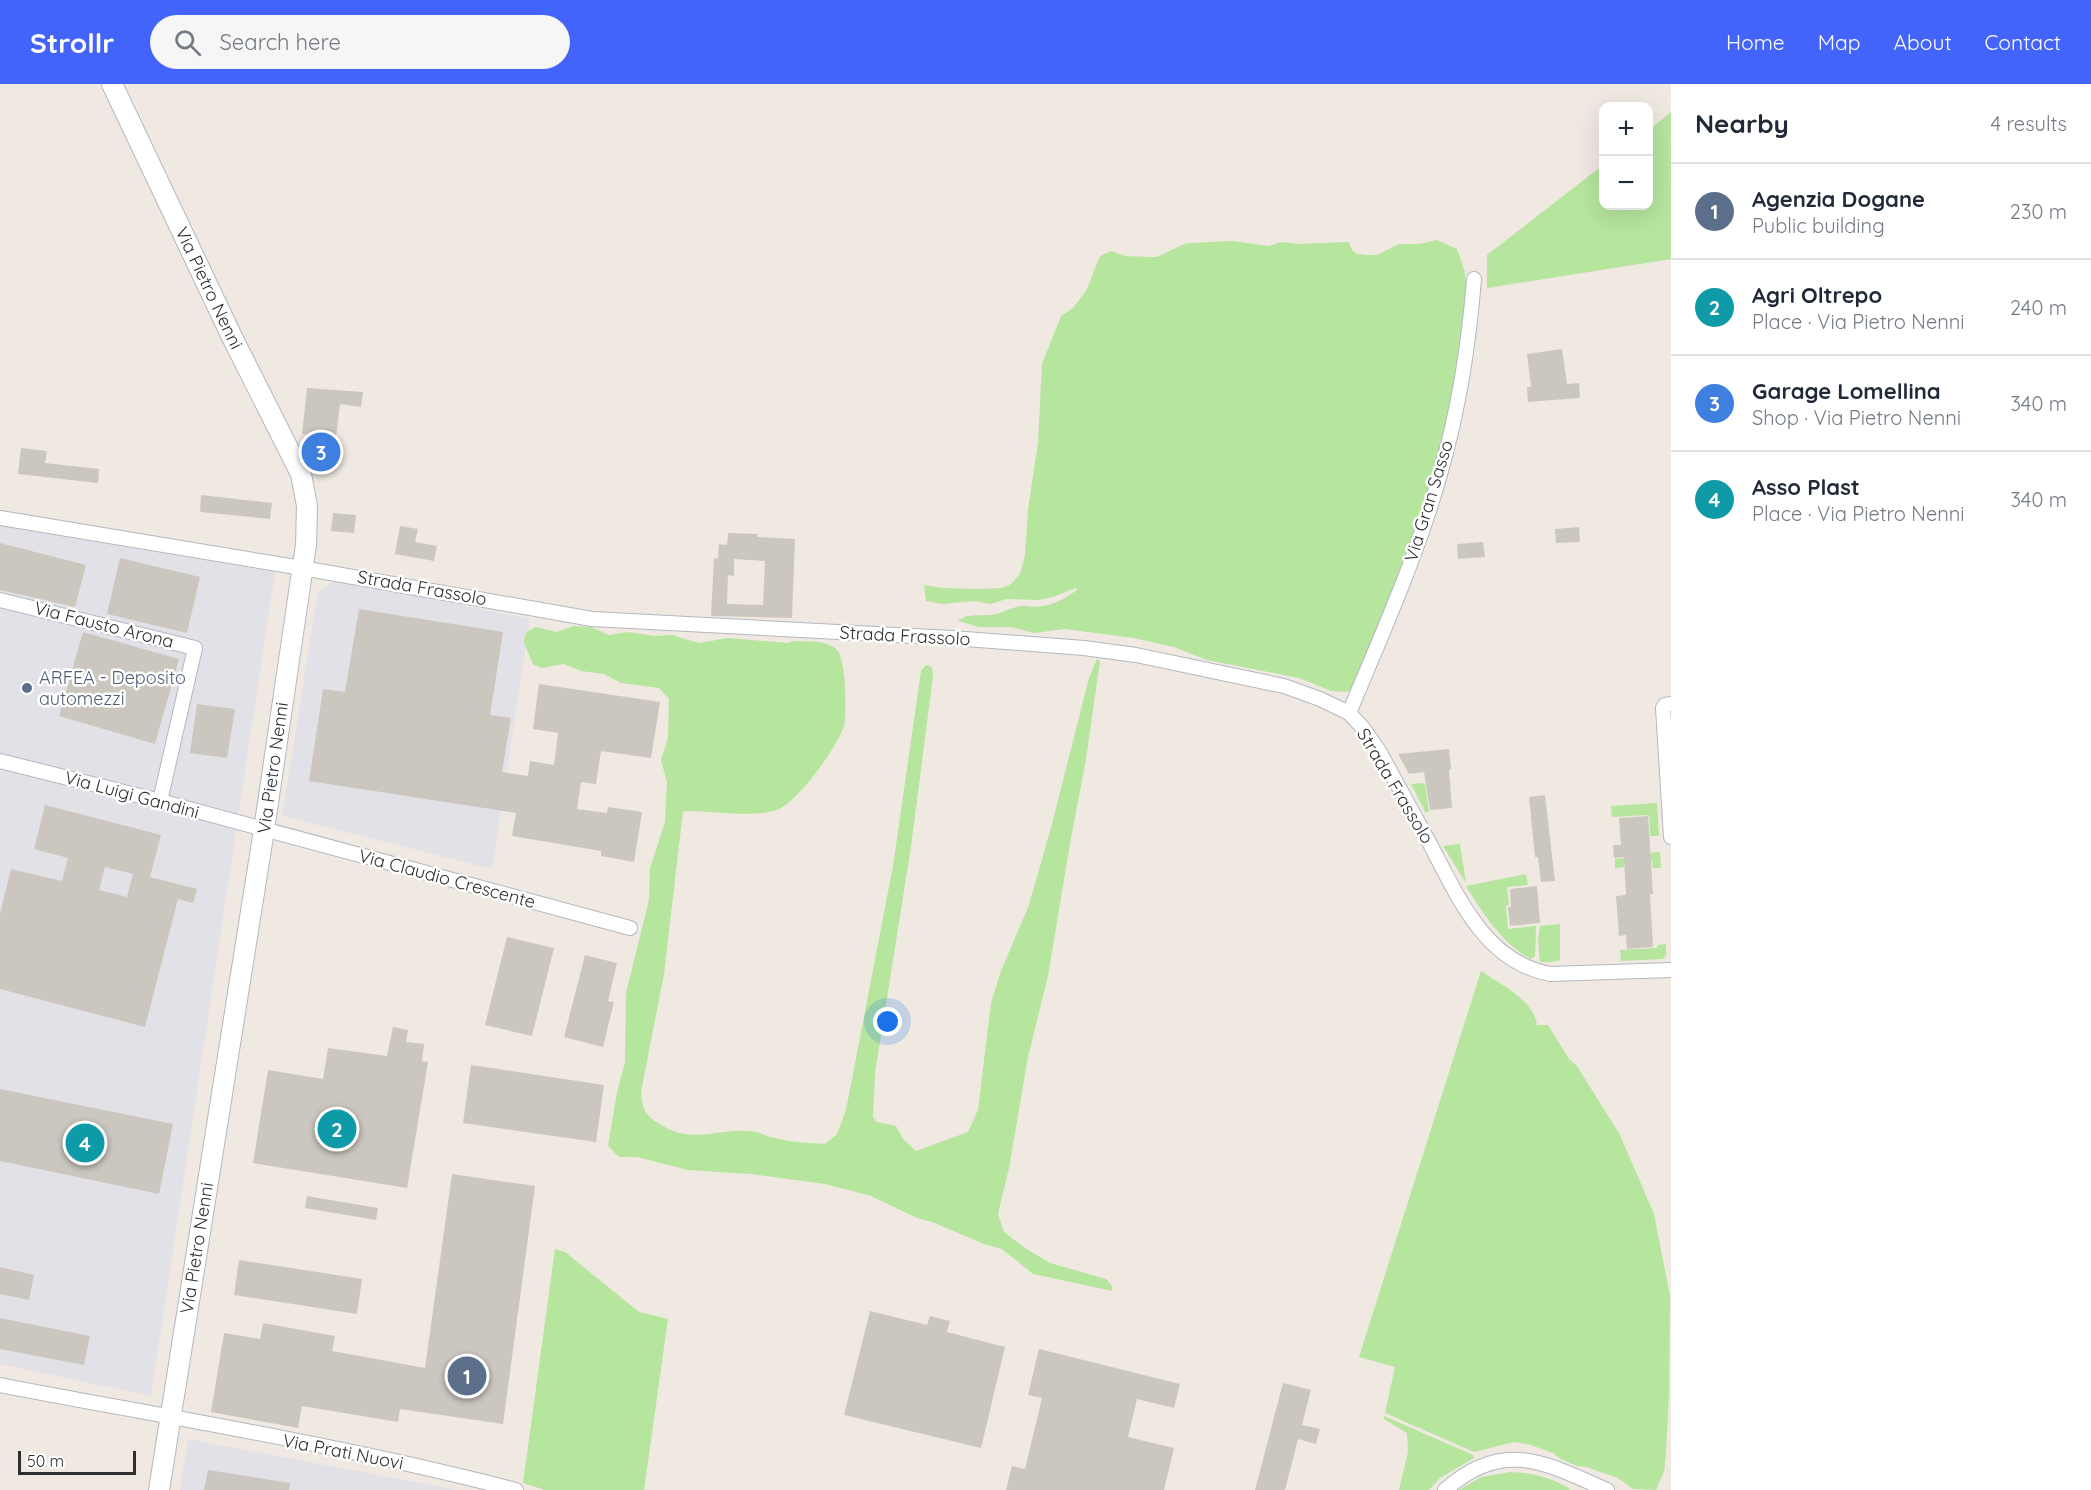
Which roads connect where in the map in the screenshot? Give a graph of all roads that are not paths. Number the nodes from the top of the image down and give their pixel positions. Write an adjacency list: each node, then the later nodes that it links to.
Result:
1 (112, 84): 4 (street, Via Pietro Nenni)
2 (1474, 279): 7 (street, Via Gran Sasso)
3 (0, 519): 4 (street, Strada Frassolo)
4 (302, 568): 7 (street, Strada Frassolo); 10 (street, Via Pietro Nenni)
5 (0, 600): 9 (street, Via Fausto Arona)
6 (1671, 704): 11 (street)
7 (1349, 713): 13 (street, Strada Frassolo)
8 (0, 761): 9 (street, Via Luigi Gandini)
9 (160, 801): 10 (street, Via Luigi Gandini)
10 (264, 830): 12 (street, Via Claudio Crescente); 15 (street, Via Pietro Nenni)
11 (1671, 837)
12 (630, 928)
13 (1671, 970)
14 (0, 1385): 15 (street, Via Prati Nuovi)
15 (170, 1418): 16 (street, Via Pietro Nenni); 17 (street, Via Prati Nuovi)
16 (159, 1490)
17 (516, 1490)
18 (1445, 1490): 19 (street)
19 (1607, 1490)

